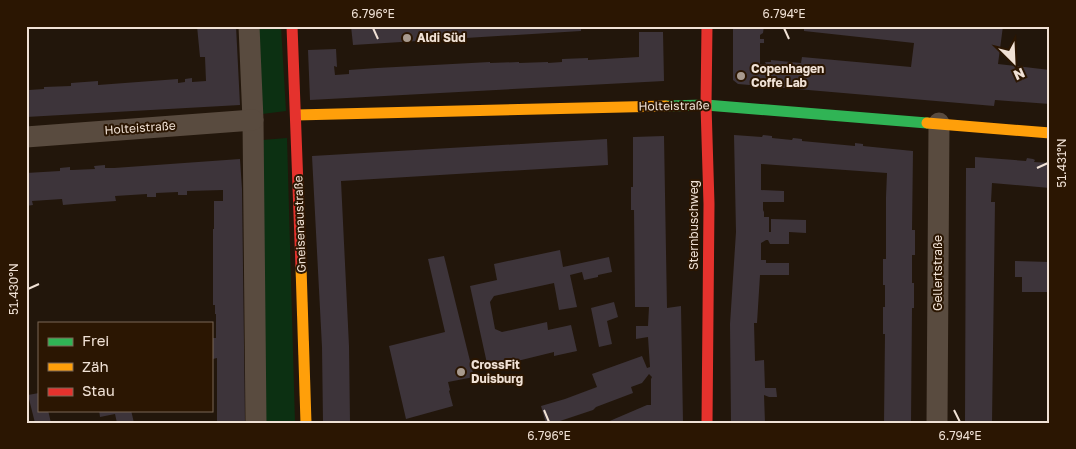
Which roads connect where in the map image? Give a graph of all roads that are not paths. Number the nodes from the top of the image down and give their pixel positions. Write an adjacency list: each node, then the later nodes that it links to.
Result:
1 (249, 26): 6 (street)
2 (292, 26): 5 (street, Gneisenaustraße)
3 (707, 26): 4 (street, Sternbuschweg)
4 (706, 105): 5 (street, Holteistraße); 7 (street, Holteistraße); 12 (street, Sternbuschweg)
5 (296, 115): 11 (street, Gneisenaustraße)
6 (253, 120): 9 (street, Holteistraße); 10 (street)
7 (938, 124): 8 (street, Holteistraße); 13 (street, Gellertstraße)
8 (1050, 133)
9 (26, 137)
10 (256, 423)
11 (306, 423)
12 (707, 423)
13 (936, 423)

